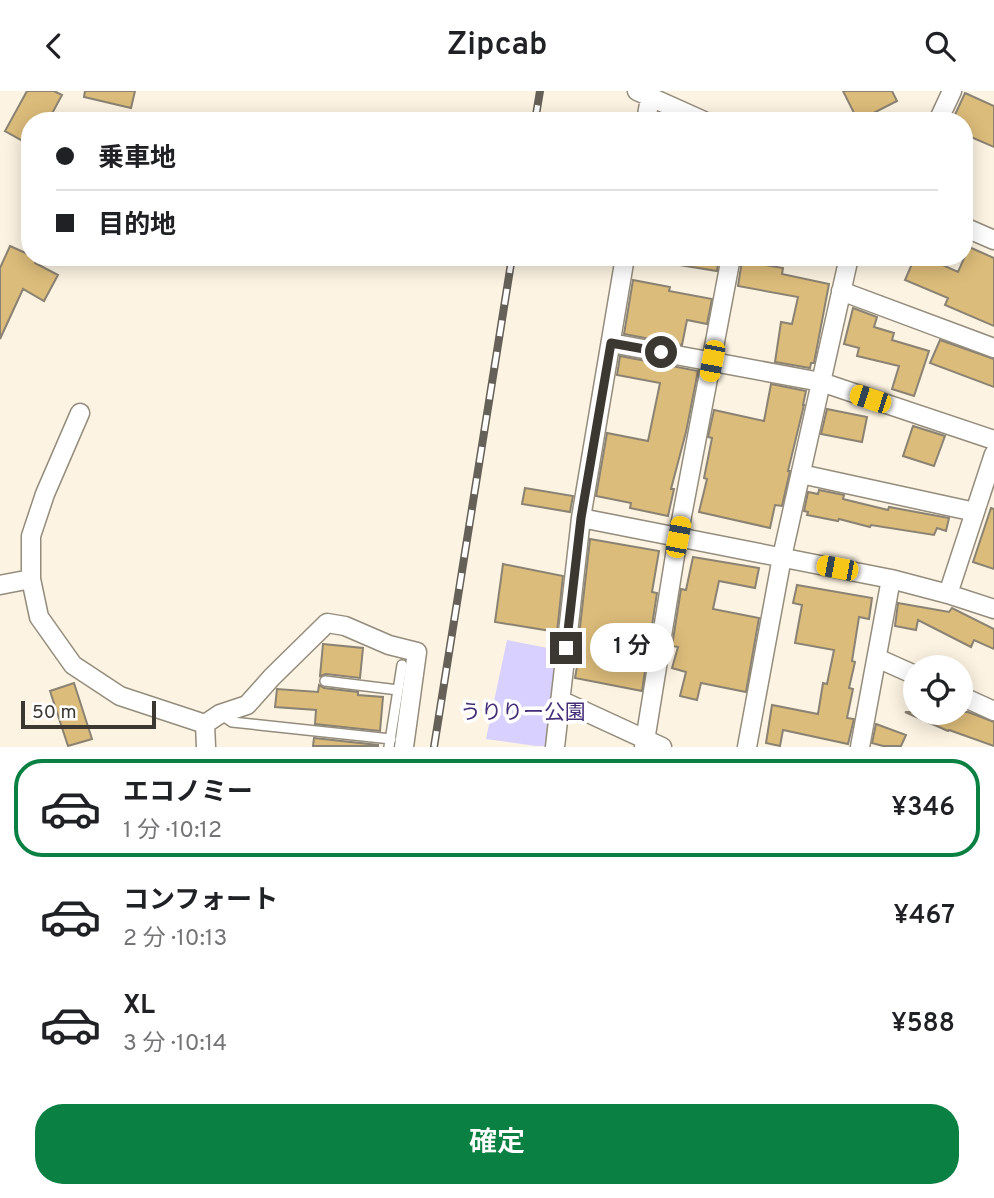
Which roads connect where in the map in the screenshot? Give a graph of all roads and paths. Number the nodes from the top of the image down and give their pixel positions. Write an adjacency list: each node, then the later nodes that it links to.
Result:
1 (952, 91): 4 (street)
2 (643, 95): 3 (street)
3 (683, 112)
4 (943, 112)
5 (973, 231): 6 (street)
6 (994, 240)
7 (624, 266): 11 (street)
8 (729, 266): 13 (street)
9 (847, 266): 10 (street)
10 (841, 291): 12 (street); 14 (street)
11 (611, 343): 13 (street); 20 (street)
12 (994, 348)
13 (712, 361): 14 (street); 21 (street)
14 (821, 382): 16 (street); 18 (street)
15 (80, 413): 23 (street)
16 (994, 440)
17 (994, 454): 19 (street)
18 (801, 474): 19 (street); 22 (street)
19 (975, 512): 26 (street)
20 (581, 518): 21 (street); 33 (street)
21 (678, 537): 22 (street); 37 (street)
22 (782, 557): 24 (street); 42 (street)
23 (31, 579): 25 (street); 36 (street)
24 (891, 579): 26 (street); 28 (street)
25 (0, 585)
26 (947, 594): 27 (street)
27 (994, 608)
28 (877, 658): 30 (street); 43 (street)
29 (402, 666): 32 (lane)
30 (903, 670)
31 (326, 681): 32 (lane)
32 (398, 690): 38 (lane)
33 (561, 700): 37 (street); 40 (street)
34 (973, 701): 35 (street)
35 (994, 711)
36 (212, 719): 38 (lane); 38 (street); 39 (street)
37 (644, 743): 41 (street)
38 (395, 744)
39 (206, 747)
40 (555, 747)
41 (662, 747)
42 (747, 747)
43 (860, 747)

